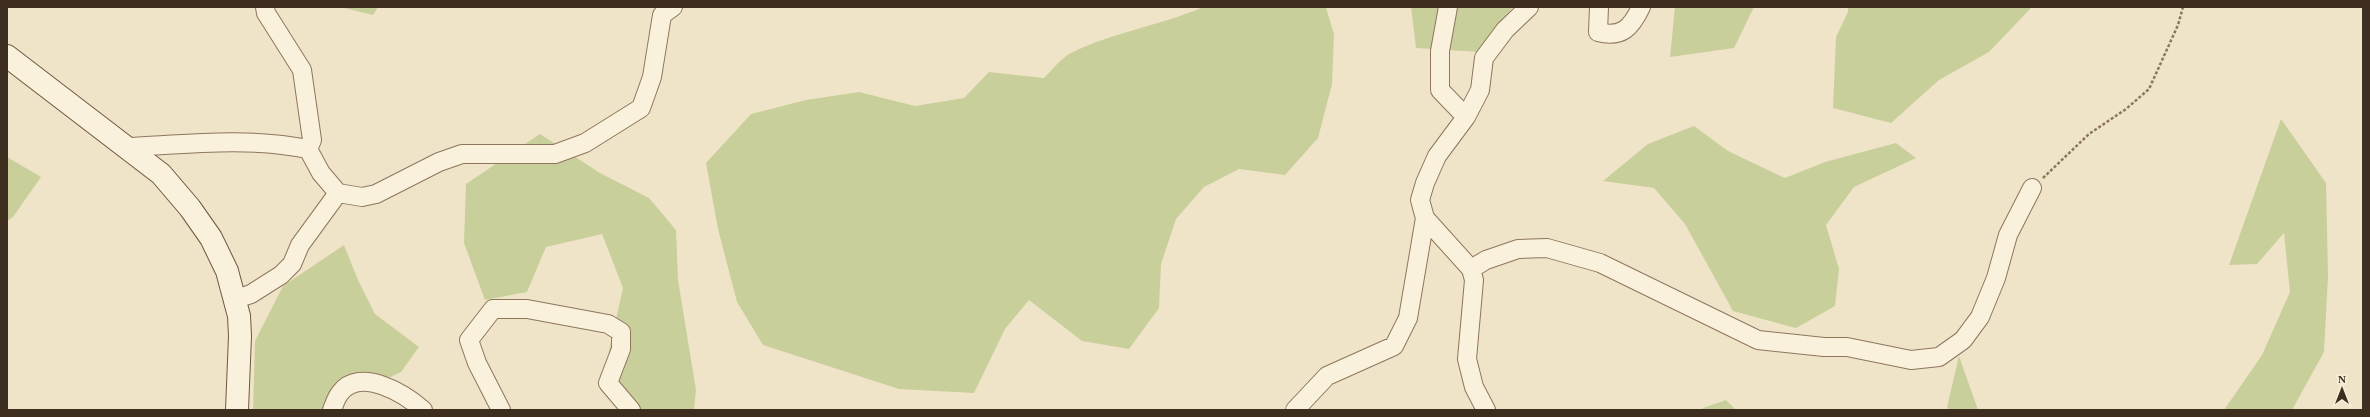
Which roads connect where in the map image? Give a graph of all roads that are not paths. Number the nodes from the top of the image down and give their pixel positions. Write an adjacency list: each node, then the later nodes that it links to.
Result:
1 (265, 7): 10 (street)
2 (673, 7): 12 (street)
3 (1448, 7): 8 (street)
4 (1529, 7): 8 (street)
5 (1599, 7): 6 (street)
6 (1641, 7)
7 (7, 56): 9 (street)
8 (1466, 118): 13 (street)
9 (129, 147): 10 (street); 15 (street)
10 (308, 148): 12 (street)
11 (2032, 188): 14 (street)
12 (338, 193): 15 (street)
13 (1425, 218): 14 (street); 21 (street)
14 (1471, 269): 22 (street)
15 (236, 299): 16 (street)
16 (237, 410)
17 (332, 410): 18 (street)
18 (423, 410)
19 (501, 410): 20 (street)
20 (631, 410)
21 (1295, 410)
22 (1486, 410)

